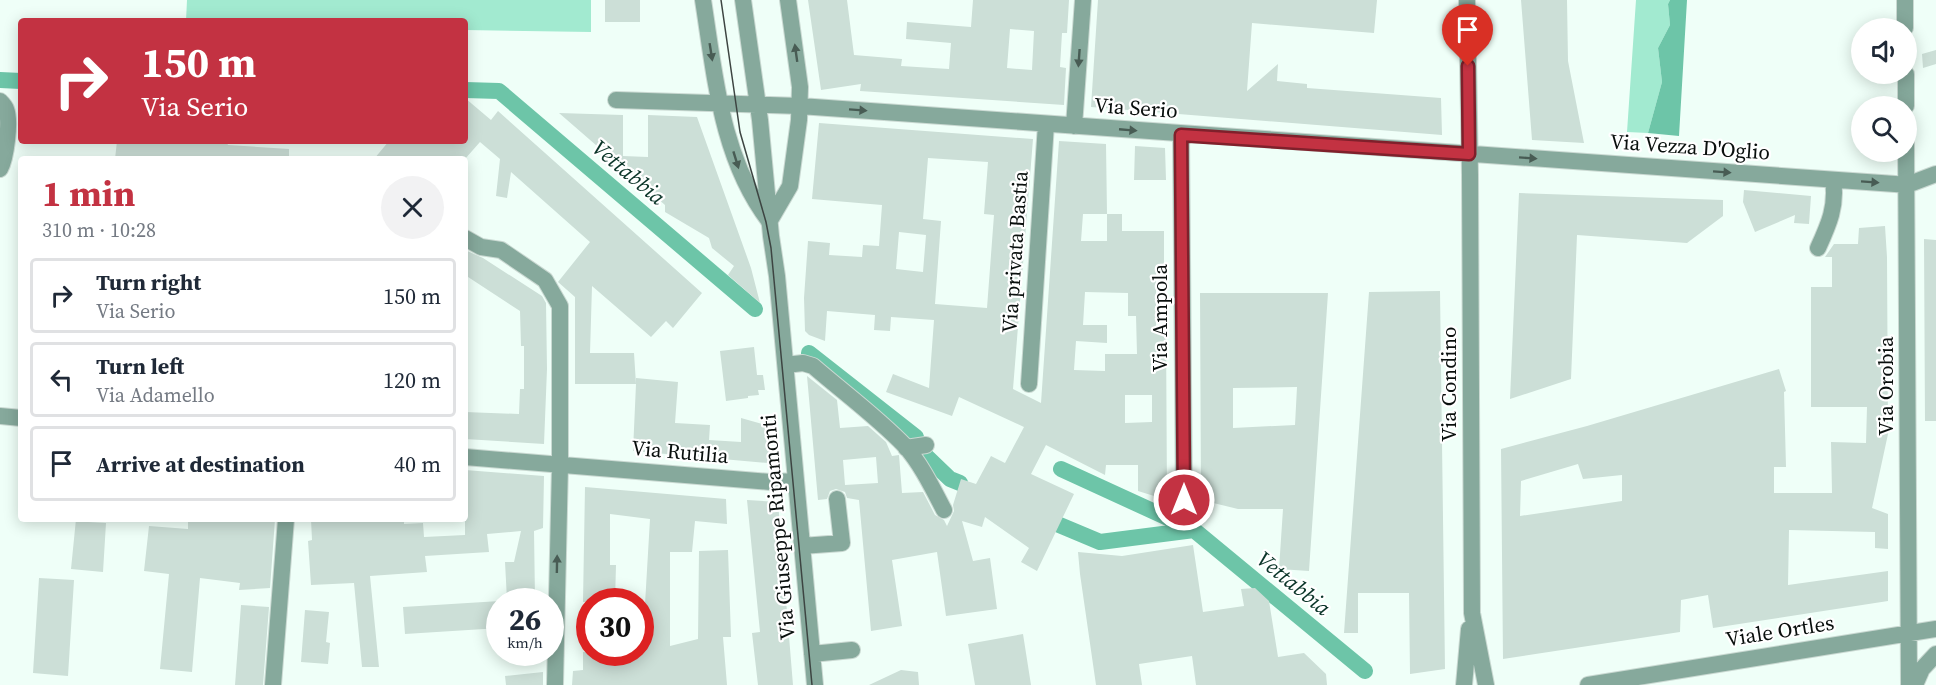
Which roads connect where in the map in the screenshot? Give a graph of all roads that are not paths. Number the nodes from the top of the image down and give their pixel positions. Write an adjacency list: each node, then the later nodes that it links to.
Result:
1 (704, 0): 9 (street, Via Giuseppe Ripamonti, one-way to 9)
2 (743, 0): 10 (street, Via Giuseppe Ripamonti)
3 (788, 0): 12 (street, one-way to 3)
4 (1083, 0): 14 (street, one-way to 14)
5 (1467, 0): 16 (street, Via Condino)
6 (1905, 0): 7 (street)
7 (1905, 18)
8 (616, 100): 9 (street)
9 (720, 104): 10 (street); 22 (street, Via Giuseppe Ripamonti, one-way to 22)
10 (758, 105): 12 (street); 22 (street, Via Giuseppe Ripamonti)
11 (3, 106): 18 (street)
12 (800, 106): 13 (street, Via Serio, one-way to 13); 22 (street)
13 (1046, 124): 14 (street, Via Serio); 26 (street, Via privata Bastia)
14 (1074, 126): 15 (street, Via Serio, one-way to 15)
15 (1181, 135): 16 (street, Via Serio); 35 (street, Via Ampola)
16 (1469, 154): 20 (street, Via Vezza D'Oglio, one-way to 20); 39 (street, Via Condino)
17 (1907, 162): 21 (street, Via Orobia)
18 (0, 169)
19 (1936, 174): 21 (street)
20 (1833, 180): 21 (street, Via Vezza D'Oglio, one-way to 21); 24 (street)
21 (1908, 184): 41 (street, Via Orobia)
22 (769, 222): 25 (street, Via Giuseppe Ripamonti)
23 (468, 240): 32 (street)
24 (1818, 248)
25 (786, 365): 30 (street); 33 (street, Via Giuseppe Ripamonti)
26 (1029, 384)
27 (0, 416): 28 (street)
28 (18, 418)
29 (926, 445): 30 (street)
30 (906, 448): 36 (street)
31 (468, 457): 32 (street, Via Rutilia)
32 (560, 465): 33 (street, Via Rutilia); 47 (street, one-way to 32)
33 (796, 481): 38 (street, Via Giuseppe Ripamonti)
34 (837, 499): 38 (street)
35 (1184, 500)
36 (944, 510)
37 (286, 522): 46 (street)
38 (802, 546): 43 (street, Via Giuseppe Ripamonti)
39 (1473, 613): 49 (street, Via Condino); 50 (street, Via Condino)
40 (1936, 628): 41 (street, Viale Ortles)
41 (1909, 633): 45 (street, Viale Ortles); 52 (street, Via Orobia)
42 (852, 650): 43 (street)
43 (812, 654): 48 (street, Via Giuseppe Ripamonti)
44 (1936, 654): 53 (street)
45 (1624, 681): 51 (street, Viale Ortles)
46 (273, 685)
47 (555, 685)
48 (815, 685)
49 (1464, 685)
50 (1486, 685)
51 (1588, 685)
52 (1909, 685)
53 (1915, 685)

